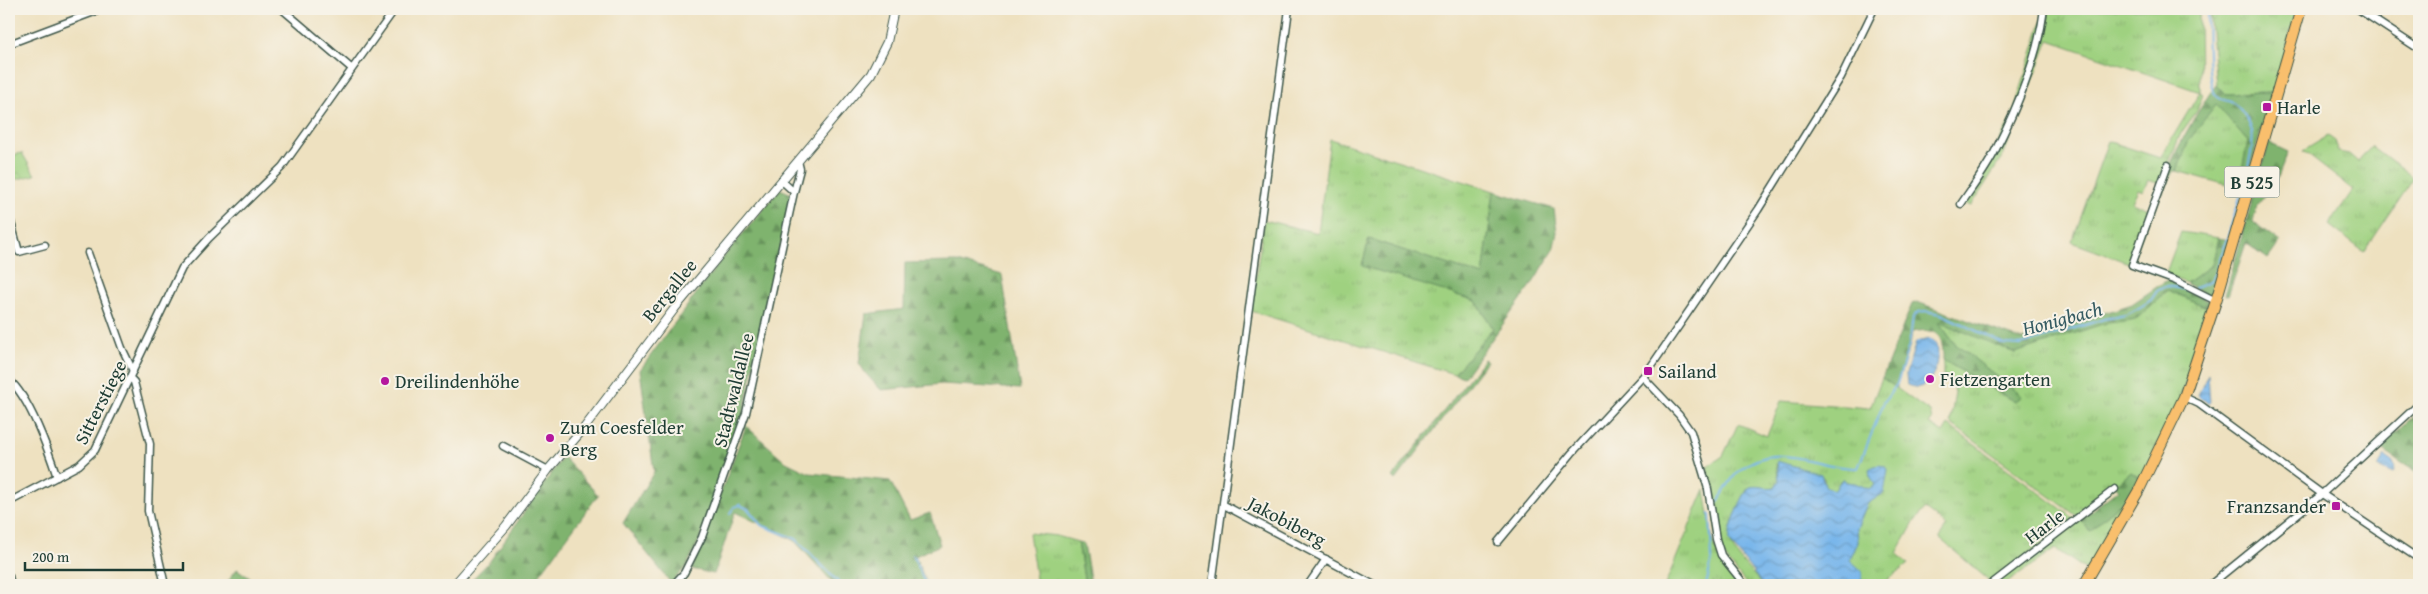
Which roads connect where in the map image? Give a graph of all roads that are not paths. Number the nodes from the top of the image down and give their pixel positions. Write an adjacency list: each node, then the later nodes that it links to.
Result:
1 (102, 9): 10 (street)
2 (282, 9): 12 (street)
3 (395, 9): 12 (street, Sitterstiege)
4 (894, 9): 13 (street, Bergallee)
5 (1289, 9): 34 (street)
6 (1874, 9): 24 (street)
7 (2044, 9): 17 (street)
8 (2301, 9): 22 (main road, B 525)
9 (2358, 9): 11 (street)
10 (9, 44)
11 (2419, 49)
12 (352, 68): 23 (street, Sitterstiege)
13 (798, 161): 15 (street, Bergallee); 16 (street, Stadtwaldallee)
14 (2168, 165): 22 (street)
15 (782, 181): 16 (street); 29 (street, Bergallee)
16 (794, 192): 42 (street, Stadtwaldallee)
17 (1961, 204)
18 (9, 215): 19 (street)
19 (10, 226): 20 (street)
20 (45, 245)
21 (88, 253): 23 (street)
22 (2216, 302): 26 (main road, B 525)
23 (131, 375): 30 (street, Sitterstiege); 40 (street)
24 (1643, 377): 35 (street); 46 (street)
25 (9, 380): 30 (street)
26 (2184, 396): 32 (street); 48 (main road, B 525)
27 (2419, 404): 32 (street)
28 (503, 446): 29 (street)
29 (548, 470): 41 (street, Bergallee)
30 (57, 477): 33 (street, Sitterstiege)
31 (2115, 489): 47 (street, Harle)
32 (2322, 494): 37 (street); 49 (street)
33 (9, 502)
34 (1224, 505): 36 (street, Jakobiberg); 43 (street, Jakobiberg)
35 (1498, 542)
36 (1326, 559): 44 (street, Jakobiberg); 45 (street)
37 (2419, 559)
38 (9, 576): 39 (street)
39 (11, 585)
40 (165, 585)
41 (454, 585)
42 (673, 585)
43 (1212, 585)
44 (1308, 585)
45 (1374, 585)
46 (1745, 585)
47 (1990, 585)
48 (2084, 585)
49 (2210, 585)

